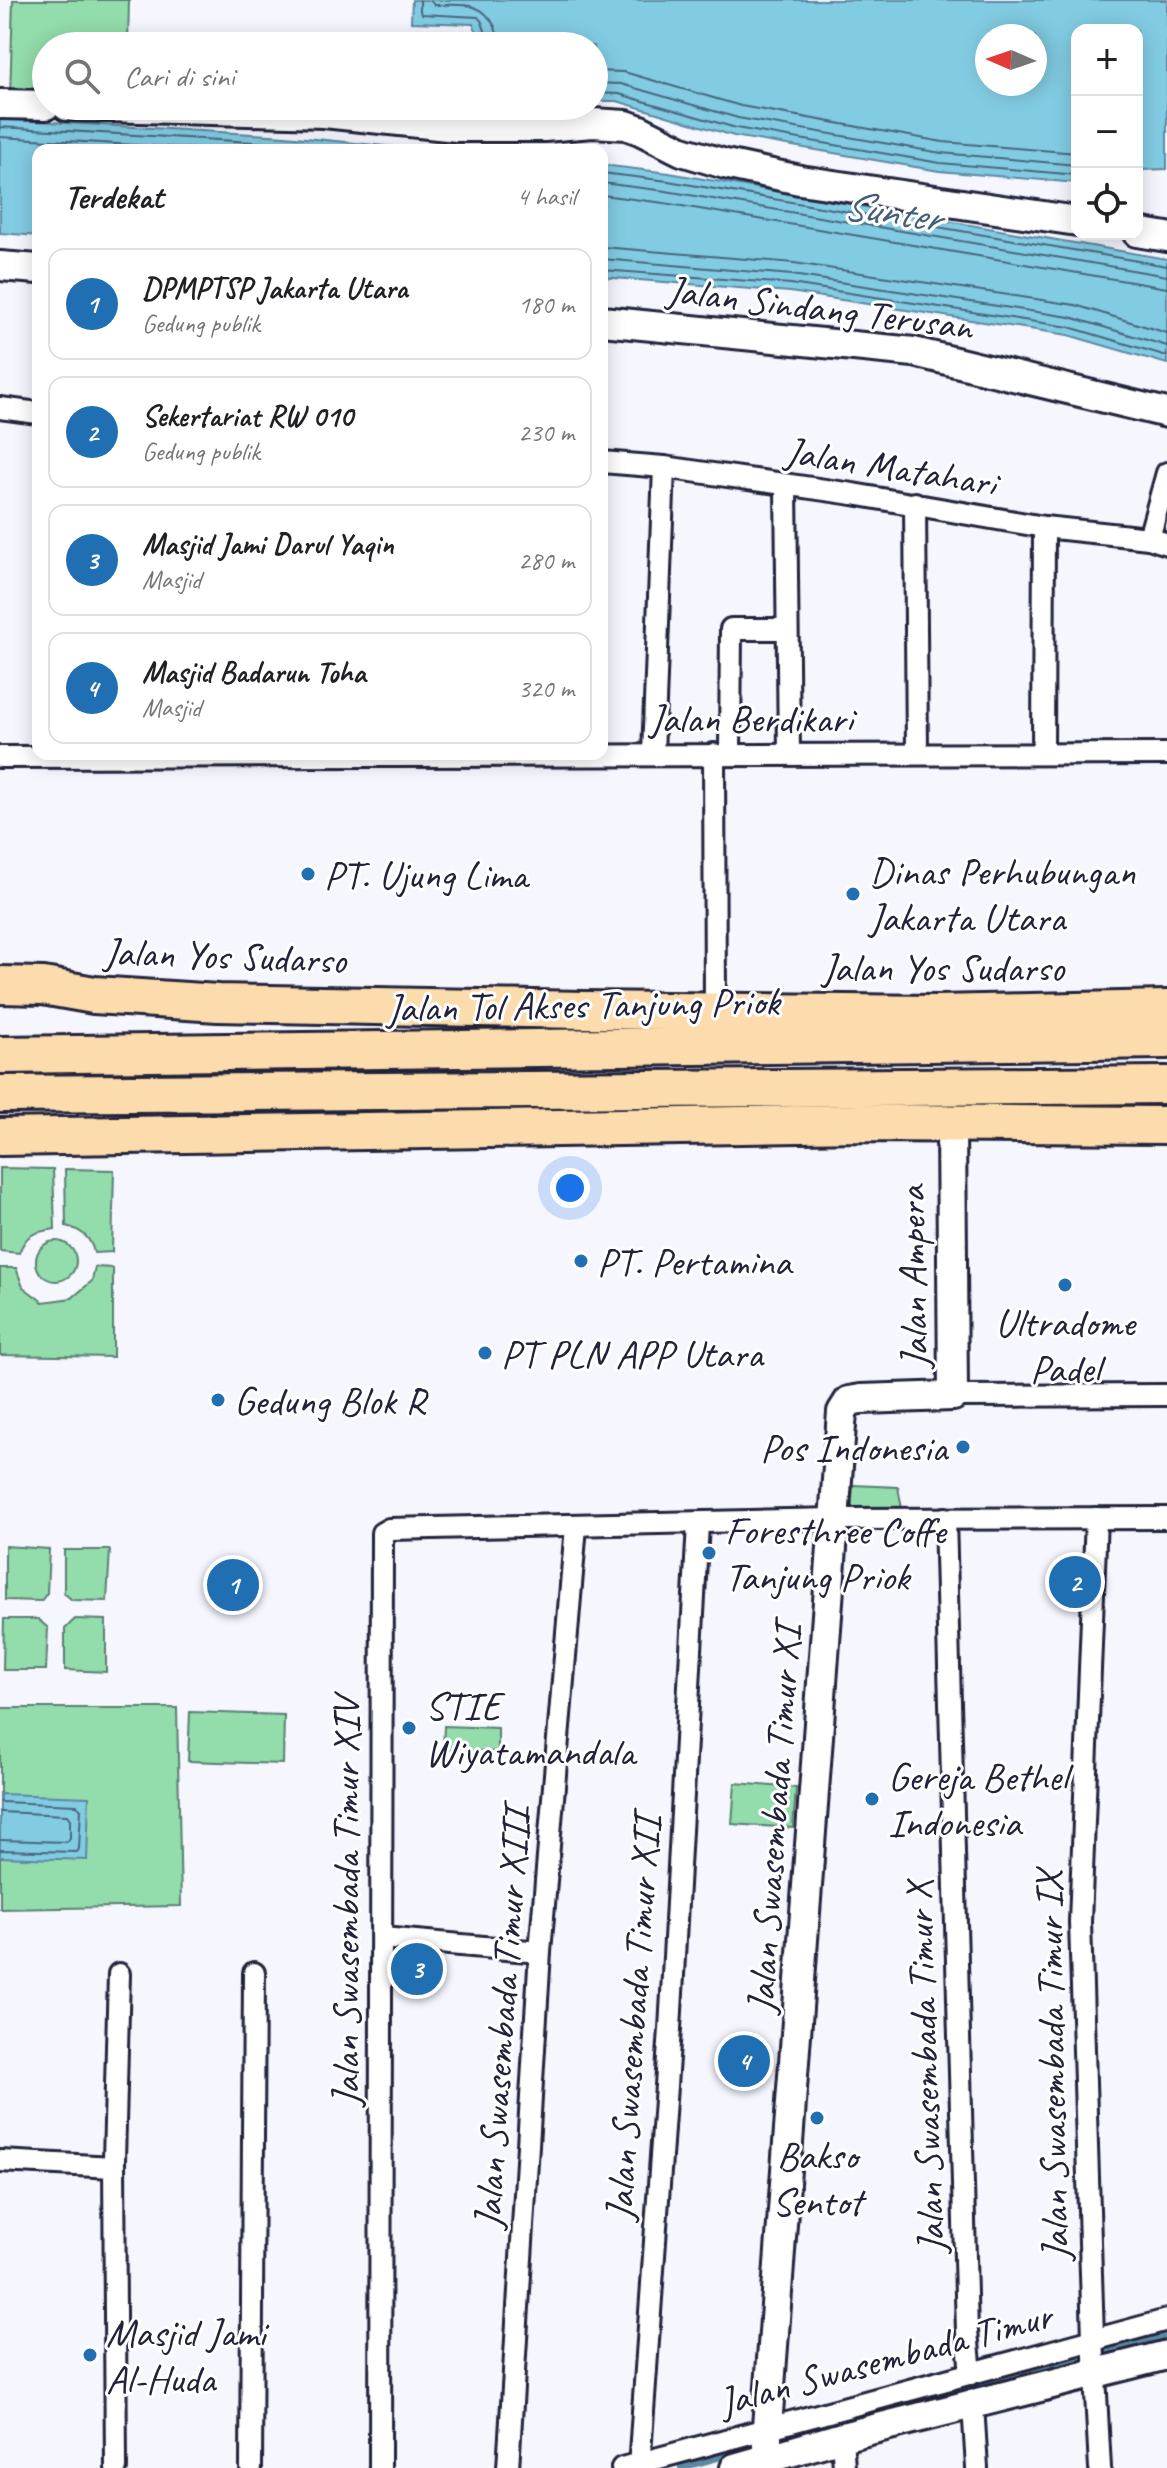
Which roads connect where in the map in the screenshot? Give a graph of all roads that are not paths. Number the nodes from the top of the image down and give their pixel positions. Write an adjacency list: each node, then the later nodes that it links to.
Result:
1 (0, 104): 2 (street)
2 (32, 105)
3 (390, 120): 4 (street)
4 (1071, 220)
5 (1143, 233): 6 (street)
6 (1167, 237)
7 (0, 266): 8 (street)
8 (32, 269)
9 (608, 322): 12 (street, Jalan Sindang Terusan)
10 (0, 408): 11 (street)
11 (32, 412)
12 (1167, 413)
13 (608, 462): 14 (street, Jalan Matahari)
14 (664, 467): 16 (street, Jalan Matahari); 24 (street)
15 (1167, 473): 19 (street)
16 (786, 486): 17 (street, Jalan Matahari); 20 (street)
17 (915, 503): 18 (street, Jalan Matahari); 22 (street)
18 (1044, 527): 19 (street, Jalan Matahari); 26 (street)
19 (1158, 541)
20 (787, 629): 21 (street); 25 (street)
21 (789, 753): 22 (street, Jalan Berdikari); 25 (street, Jalan Berdikari)
22 (917, 753): 26 (street, Jalan Berdikari)
23 (608, 754): 24 (street, Jalan Berdikari)
24 (653, 754): 25 (street, Jalan Berdikari)
25 (722, 754): 32 (street)
26 (1043, 754): 27 (street, Jalan Berdikari)
27 (1167, 754)
28 (0, 757): 29 (street, Jalan Berdikari)
29 (32, 757)
30 (0, 985): 32 (highway, Jalan Yos Sudarso)
31 (1167, 1009): 32 (highway, Jalan Yos Sudarso)
32 (715, 1011)
33 (1167, 1040): 34 (highway, Jalan Tol Akses Tanjung Priok)
34 (0, 1055)
35 (1005, 1085): 36 (highway, Jalan Tol Akses Tanjung Priok); 37 (highway, Jalan Tol Akses Tanjung Priok); 40 (highway)
36 (1167, 1085)
37 (0, 1094)
38 (951, 1123): 39 (highway); 40 (highway); 43 (street, Jalan Ampera)
39 (1167, 1125)
40 (237, 1133): 41 (highway)
41 (0, 1137)
42 (1167, 1395): 43 (street)
43 (953, 1396): 47 (street, Jalan Ampera)
44 (945, 1518): 45 (street); 47 (street); 60 (street, Jalan Swasembada Timur X)
45 (1096, 1518): 46 (street); 57 (street, Jalan Swasembada Timur IX)
46 (1167, 1518)
47 (835, 1519): 48 (street); 63 (street, Jalan Swasembada Timur XI)
48 (698, 1524): 49 (street); 64 (street, Jalan Swasembada Timur XII)
49 (576, 1526): 50 (street, Jalan Swasembada Timur XIV); 51 (street, Jalan Swasembada Timur XIII)
50 (382, 1938): 51 (street); 67 (street, Jalan Swasembada Timur XIV)
51 (540, 1952): 68 (street, Jalan Swasembada Timur XIII)
52 (254, 1973): 66 (street)
53 (119, 1974): 55 (street)
54 (0, 2161): 55 (street)
55 (114, 2167): 65 (street)
56 (1167, 2320): 57 (street, Jalan Swasembada Timur)
57 (1094, 2341): 59 (street, Jalan Swasembada Timur IX); 60 (street, Jalan Swasembada Timur)
58 (1167, 2355): 59 (street)
59 (1095, 2369): 61 (street); 72 (street, Jalan Swasembada Timur IX)
60 (971, 2374): 63 (street, Jalan Swasembada Timur)
61 (973, 2405): 62 (street); 71 (street)
62 (842, 2437): 63 (street); 70 (street)
63 (767, 2447): 64 (street, Jalan Swasembada Timur); 69 (street)
64 (635, 2467)
65 (116, 2468)
66 (251, 2468)
67 (380, 2468)
68 (508, 2468)
69 (735, 2468)
70 (844, 2468)
71 (977, 2468)
72 (1100, 2468)

